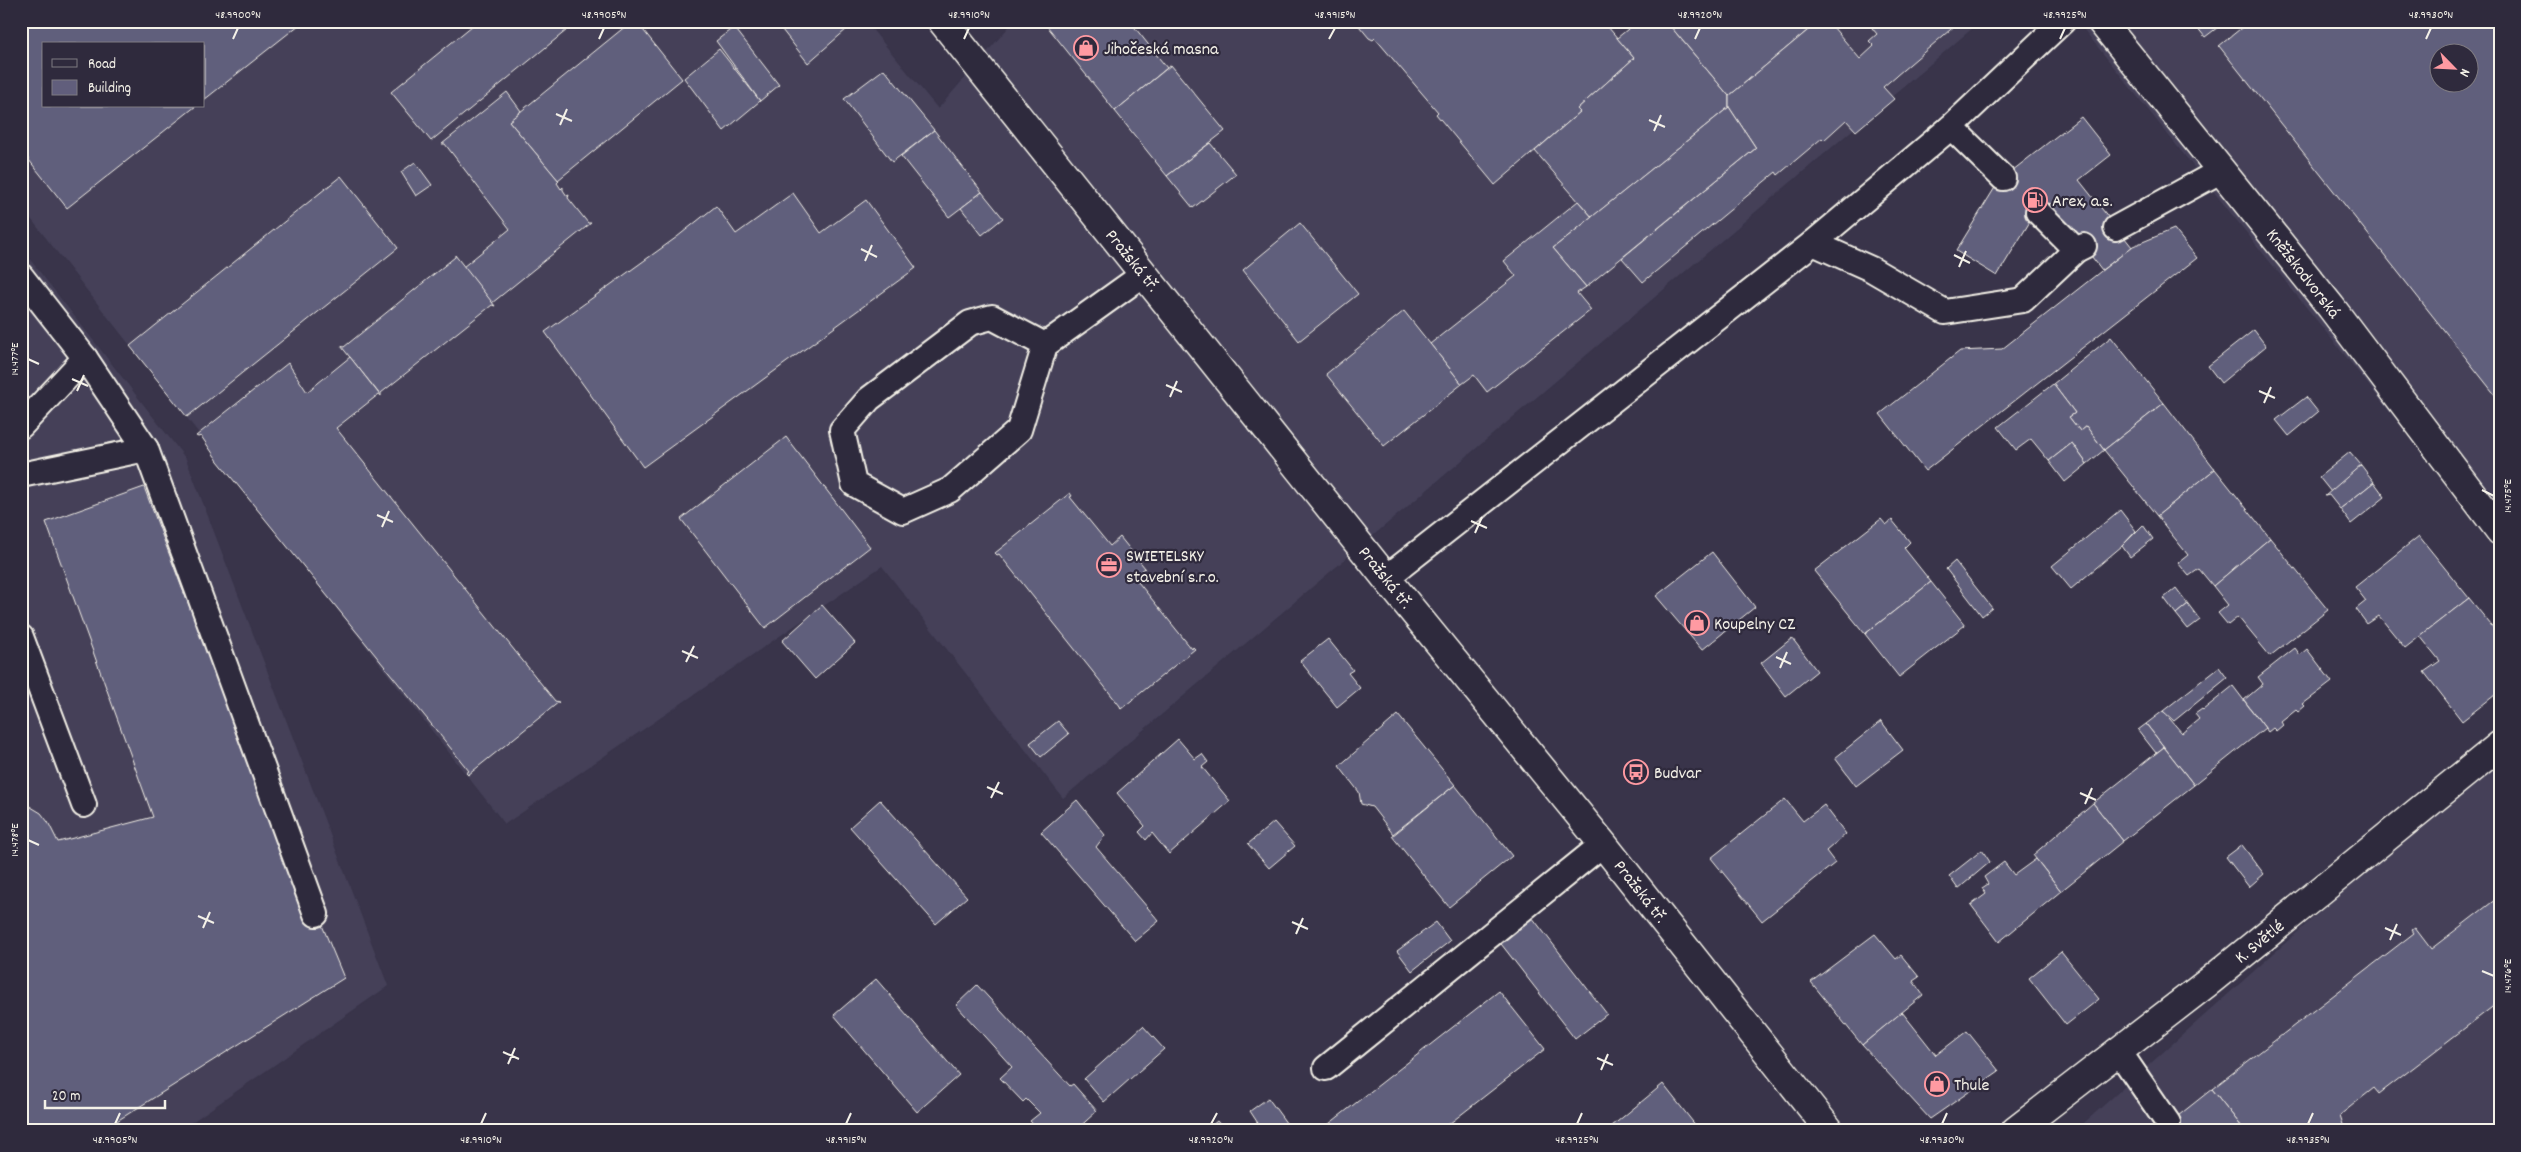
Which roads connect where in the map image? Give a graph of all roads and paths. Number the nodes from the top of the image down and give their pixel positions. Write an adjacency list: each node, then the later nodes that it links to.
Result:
1 (942, 21): 10 (main road, Pražská tř.)
2 (2063, 21): 4 (lane)
3 (2101, 21): 5 (main road, Kněžskodvorská)
4 (1951, 127): 6 (lane); 9 (lane)
5 (2222, 170): 8 (lane); 17 (main road, Kněžskodvorská)
6 (2003, 178)
7 (2038, 212): 9 (lane)
8 (2116, 228)
9 (1813, 243): 18 (lane)
10 (1144, 274): 12 (lane); 18 (main road, Pražská tř.)
11 (21, 276): 13 (lane)
12 (1045, 345): 12 (lane)
13 (85, 358): 14 (lane); 15 (lane)
14 (21, 426)
15 (146, 449): 16 (lane); 23 (lane)
16 (21, 475)
17 (2500, 531)
18 (1386, 578): 22 (main road, Pražská tř.)
19 (21, 637): 21 (lane)
20 (2500, 745): 24 (main road, K. Světlé)
21 (84, 805)
22 (1603, 844): 25 (lane); 27 (main road, Pražská tř.)
23 (316, 914)
24 (2118, 1050): 26 (lane); 28 (main road, K. Světlé)
25 (1326, 1068)
26 (2168, 1122)
27 (1830, 1131)
28 (2015, 1131)

